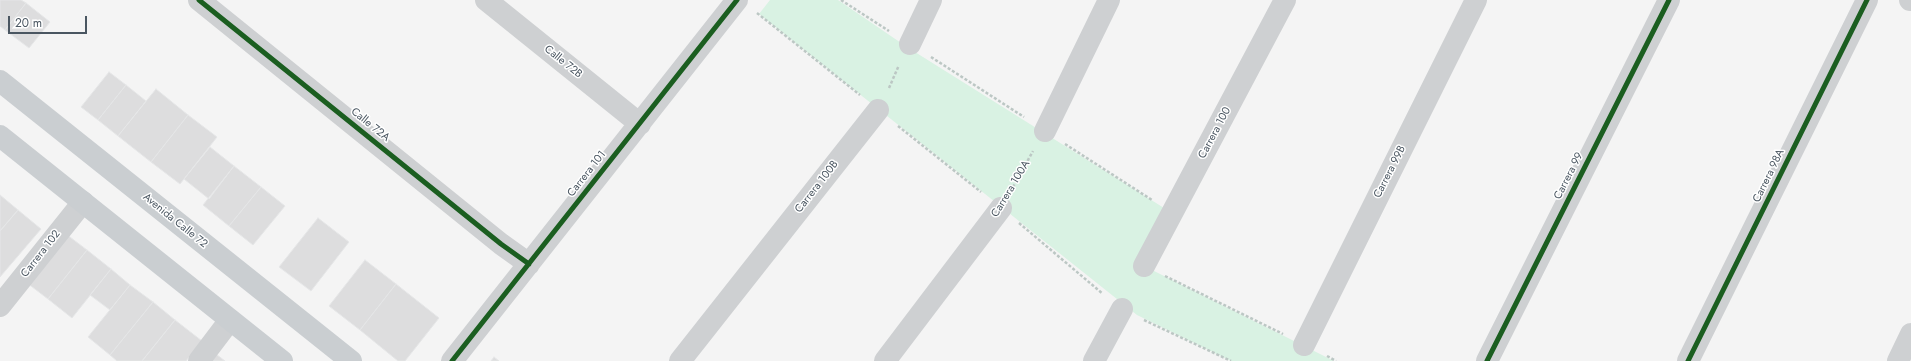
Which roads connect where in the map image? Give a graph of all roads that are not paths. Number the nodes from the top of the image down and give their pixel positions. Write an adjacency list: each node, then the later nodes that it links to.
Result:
1 (200, 0): 18 (street, Calle 72A)
2 (486, 0): 13 (street, Calle 72B)
3 (931, 0): 10 (street)
4 (1109, 0): 14 (street)
5 (1285, 0): 19 (street, Carrera 100)
6 (1476, 0): 24 (street, Carrera 99B)
7 (1669, 0): 32 (street, Carrera 99)
8 (1867, 0): 33 (street, Carrera 98A)
9 (745, 5): 13 (street, Carrera 101)
10 (910, 44)
11 (0, 81): 27 (main road, Avenida Calle 72)
12 (878, 110): 29 (street, Carrera 100B)
13 (640, 124): 18 (street, Carrera 101)
14 (1045, 131)
15 (0, 136): 16 (main road)
16 (83, 202): 20 (street, Carrera 102); 22 (main road)
17 (1001, 208): 30 (street, Carrera 100A)
18 (529, 264): 28 (street, Carrera 101)
19 (1144, 266)
20 (0, 306)
21 (1122, 309): 31 (street)
22 (230, 320): 25 (street); 26 (main road)
23 (1911, 334): 34 (street)
24 (1304, 345)
25 (199, 361)
26 (282, 361)
27 (351, 361)
28 (452, 361)
29 (680, 361)
30 (885, 361)
31 (1094, 361)
32 (1488, 361)
33 (1688, 361)
34 (1898, 361)

